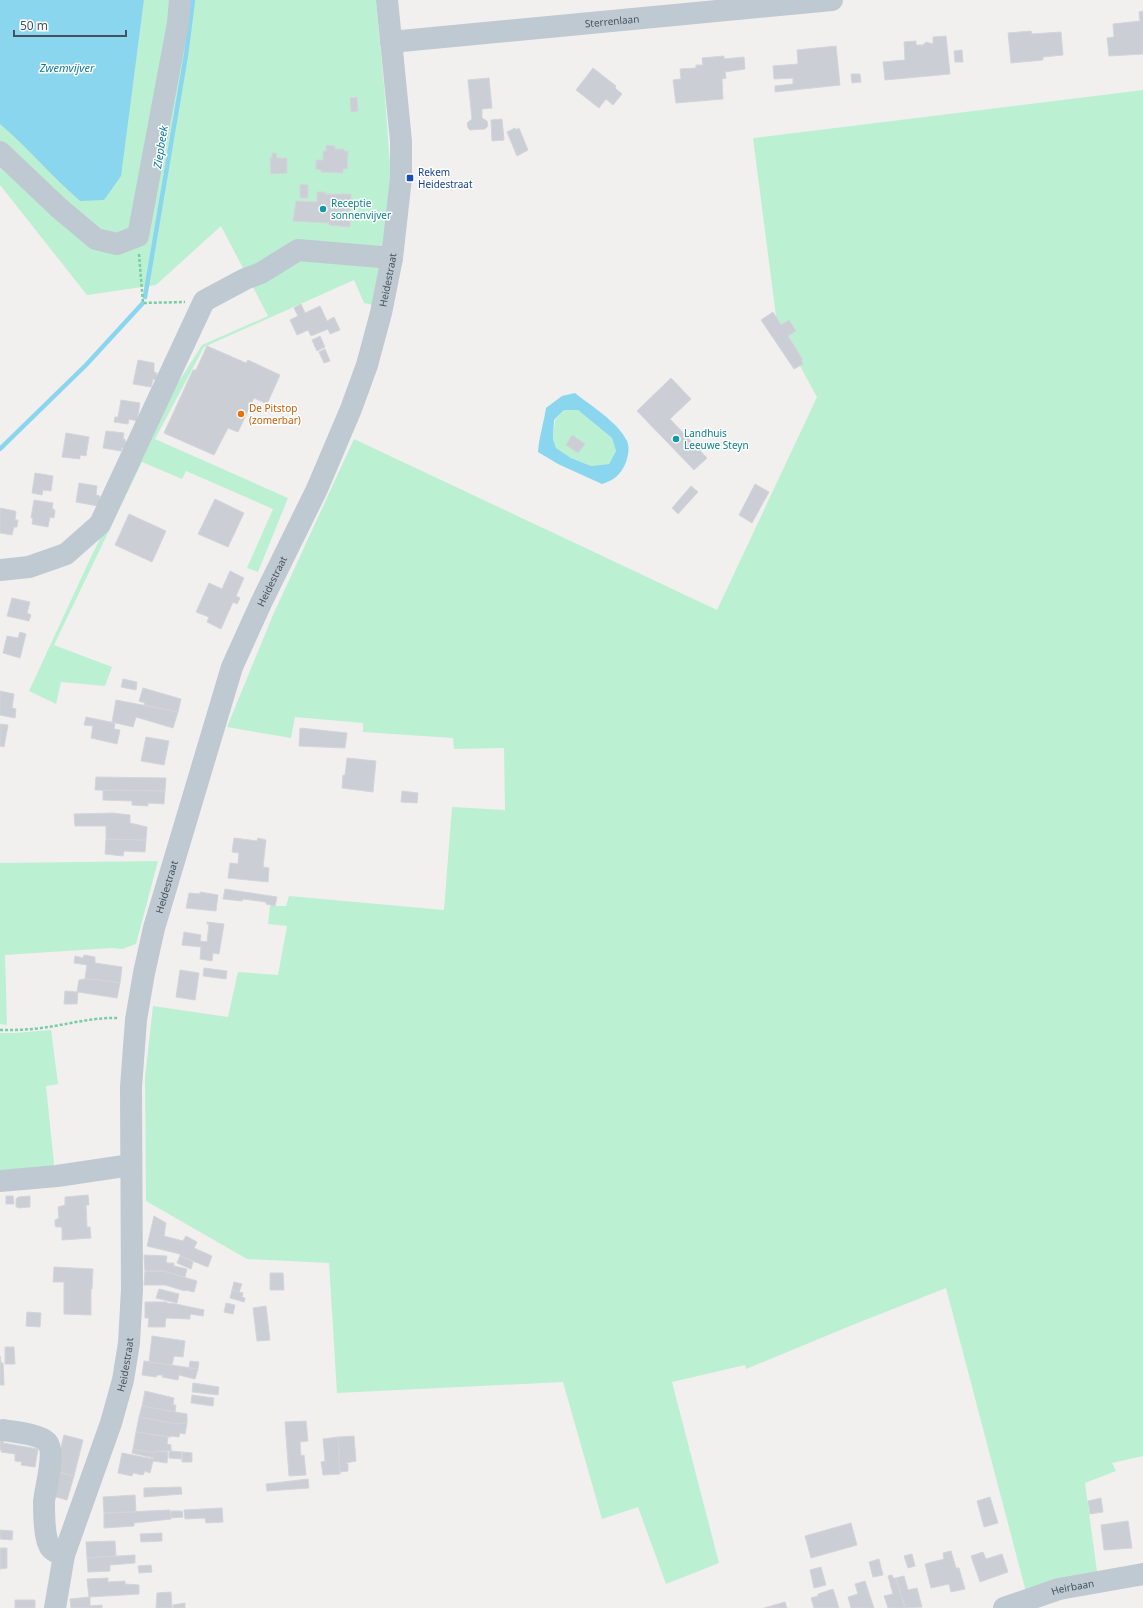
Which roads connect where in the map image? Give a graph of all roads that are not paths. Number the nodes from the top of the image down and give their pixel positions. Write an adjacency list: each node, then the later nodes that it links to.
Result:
1 (180, 0): 5 (street)
2 (387, 0): 4 (street, Heidestraat)
3 (832, 0): 4 (street, Sterrenlaan)
4 (391, 42): 6 (street, Heidestraat)
5 (0, 152)
6 (392, 258): 7 (street); 8 (street, Heidestraat)
7 (0, 570)
8 (131, 1165): 9 (street); 11 (street, Heidestraat)
9 (0, 1181)
10 (3, 1430): 11 (street)
11 (64, 1555): 13 (street, Heidestraat)
12 (1143, 1574): 14 (street, Heirbaan)
13 (55, 1608)
14 (1004, 1608)

